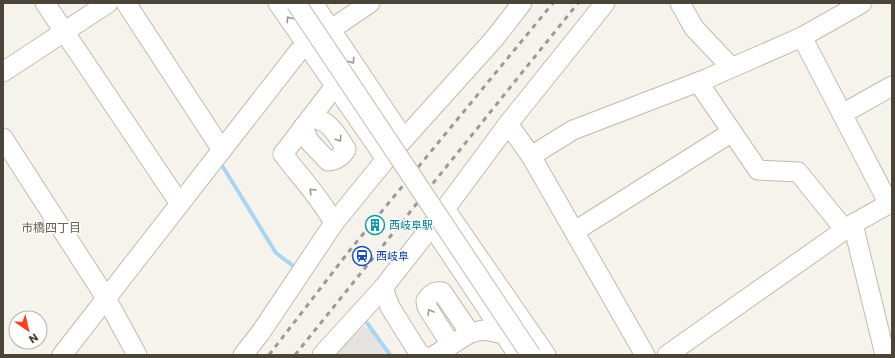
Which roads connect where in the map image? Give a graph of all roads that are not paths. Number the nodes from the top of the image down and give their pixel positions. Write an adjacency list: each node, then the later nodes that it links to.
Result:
1 (45, 3): 14 (street)
2 (108, 3): 14 (street)
3 (126, 3): 27 (street)
4 (278, 3): 16 (street, one-way to 4)
5 (296, 3): 50 (street, bridge)
6 (313, 3): 13 (street)
7 (370, 3): 13 (street)
8 (522, 3): 26 (street)
9 (605, 3): 23 (street)
10 (680, 3): 17 (street)
11 (862, 3): 12 (street)
12 (838, 8): 15 (street)
13 (330, 29): 16 (street); 26 (street, one-way to 26)
14 (64, 32): 18 (street); 31 (street)
15 (802, 37): 17 (street); 22 (street)
16 (308, 46): 20 (street); 27 (street)
17 (731, 67): 19 (street)
18 (3, 72)
19 (698, 82): 24 (street); 28 (street)
20 (335, 86): 29 (street, one-way to 20); 33 (street, one-way to 20)
21 (892, 86): 22 (street)
22 (842, 114): 30 (street)
23 (508, 124): 28 (street); 32 (street)
24 (732, 132): 35 (street); 36 (street)
25 (3, 138): 38 (street)
26 (404, 139): 29 (street)
27 (222, 150): 31 (street)
28 (531, 156): 36 (street)
29 (386, 159): 33 (street)
30 (891, 203): 35 (street)
31 (180, 204): 38 (street)
32 (445, 209): 34 (street); 51 (street)
33 (334, 223): 46 (street)
34 (432, 226): 37 (street); 40 (street)
35 (849, 227): 43 (street); 53 (street)
36 (575, 231): 52 (street)
37 (383, 288): 42 (street); 47 (street)
38 (106, 298): 44 (street); 45 (street)
39 (470, 333): 40 (street); 41 (street); 41 (street, one-way to 39)
40 (504, 334): 49 (street)
41 (451, 345): 48 (street)
42 (330, 352)
43 (679, 352)
44 (62, 355)
45 (137, 355)
46 (243, 355)
47 (422, 355)
48 (435, 355)
49 (518, 355)
50 (531, 355)
51 (546, 355)
52 (645, 355)
53 (885, 355)

